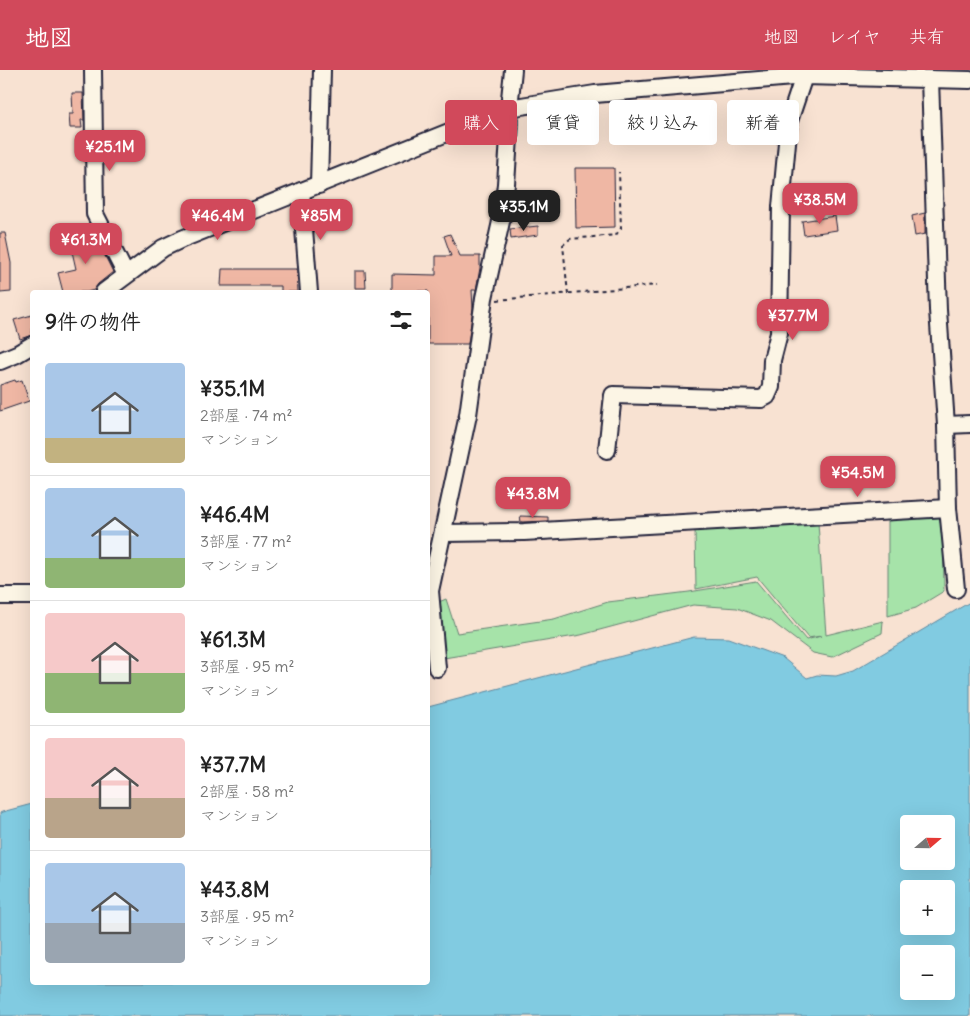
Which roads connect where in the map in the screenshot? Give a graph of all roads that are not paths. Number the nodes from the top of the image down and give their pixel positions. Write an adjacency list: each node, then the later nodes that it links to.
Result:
1 (93, 70): 13 (street)
2 (322, 70): 11 (street)
3 (513, 70): 7 (street)
4 (806, 73): 5 (street); 8 (street); 20 (street)
5 (930, 79): 6 (street); 19 (street)
6 (970, 80)
7 (510, 100)
8 (517, 107)
9 (445, 134): 11 (street)
10 (509, 145): 22 (street)
11 (319, 185): 12 (street)
12 (301, 191): 13 (street); 15 (street)
13 (126, 275): 14 (street)
14 (107, 290)
15 (308, 290)
16 (30, 346): 17 (street)
17 (0, 361)
18 (970, 424): 19 (street)
19 (946, 425): 21 (street)
20 (607, 450)
21 (948, 508): 22 (street); 24 (street)
22 (444, 533): 23 (street)
23 (430, 587)
24 (956, 589)
25 (0, 596): 26 (street)
26 (30, 596)
27 (430, 601): 28 (street)
28 (437, 668)

